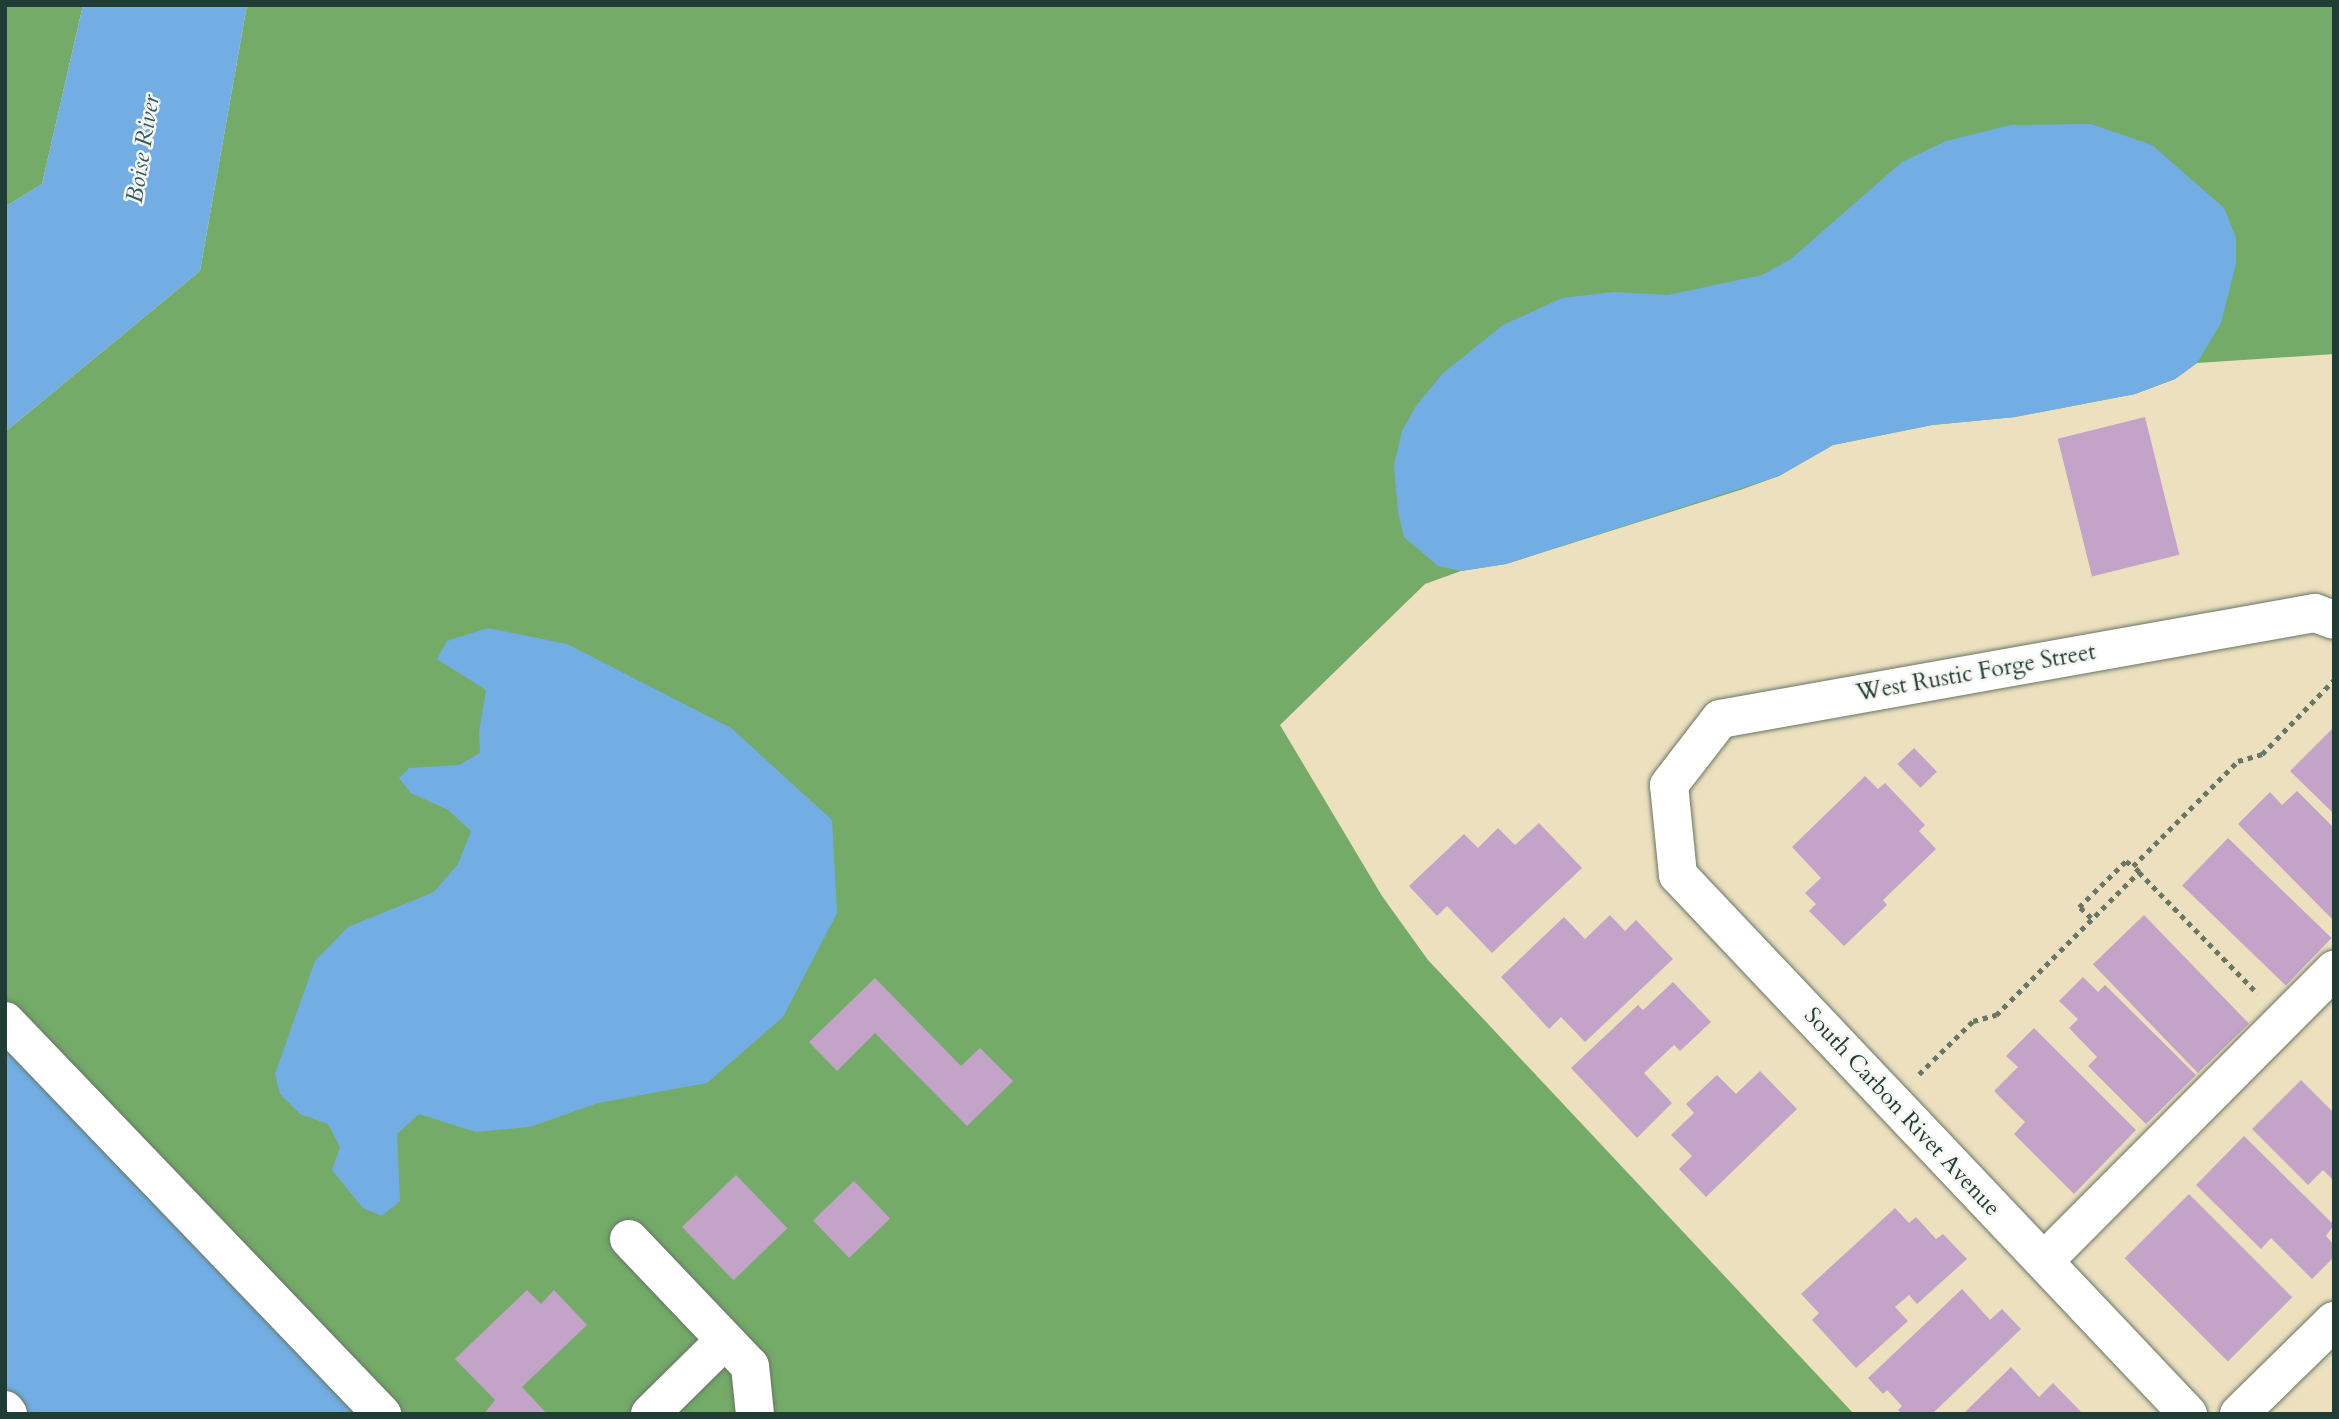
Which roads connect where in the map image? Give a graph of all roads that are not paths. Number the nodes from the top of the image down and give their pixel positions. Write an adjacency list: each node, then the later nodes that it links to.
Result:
1 (2324, 617): 2 (street, West Rustic Forge Street)
2 (1669, 785): 6 (street, South Carbon Rivet Avenue)
3 (2334, 970): 6 (street)
4 (5, 1020): 9 (street)
5 (629, 1239): 8 (street)
6 (2044, 1261): 12 (street, South Carbon Rivet Avenue)
7 (2334, 1321): 13 (street)
8 (725, 1340): 10 (street); 11 (street)
9 (382, 1414)
10 (650, 1414)
11 (755, 1414)
12 (2188, 1414)
13 (2239, 1414)

